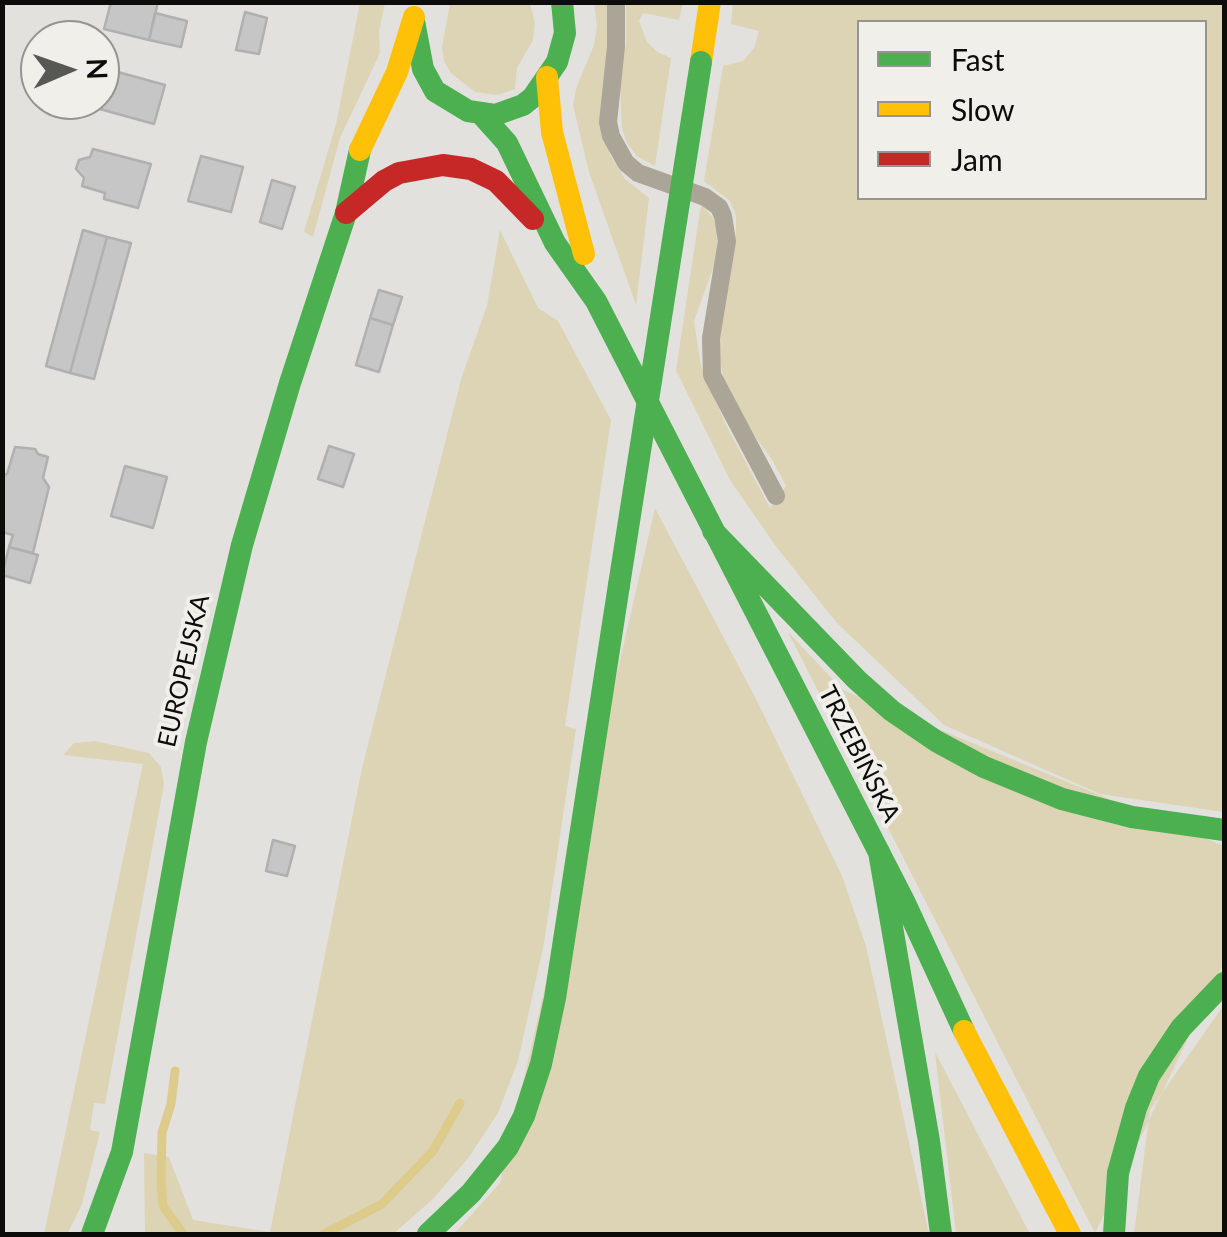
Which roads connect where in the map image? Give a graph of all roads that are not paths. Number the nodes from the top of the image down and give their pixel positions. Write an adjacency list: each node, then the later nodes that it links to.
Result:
1 (562, 2): 5 (main road)
2 (616, 2): 11 (lane)
3 (710, 2): 19 (main road, bridge)
4 (415, 10): 6 (main road); 8 (main road, EUROPEJSKA)
5 (547, 78): 6 (main road); 10 (main road, TRZEBIŃSKA)
6 (481, 114): 9 (main road, TRZEBIŃSKA)
7 (383, 155): 8 (main road, EUROPEJSKA)
8 (346, 214): 9 (main road); 16 (main road, EUROPEJSKA)
9 (555, 243): 10 (main road, TRZEBIŃSKA)
10 (596, 301): 12 (main road, TRZEBIŃSKA)
11 (776, 496)
12 (712, 531): 13 (main road); 14 (main road, TRZEBIŃSKA)
13 (1224, 830)
14 (879, 852): 20 (main road); 21 (main road, TRZEBIŃSKA)
15 (1224, 984): 22 (main road)
16 (122, 1152): 17 (main road, EUROPEJSKA); 18 (main road, EUROPEJSKA)
17 (124, 1210)
18 (92, 1234)
19 (428, 1234)
20 (942, 1234)
21 (1070, 1234)
22 (1114, 1234)

